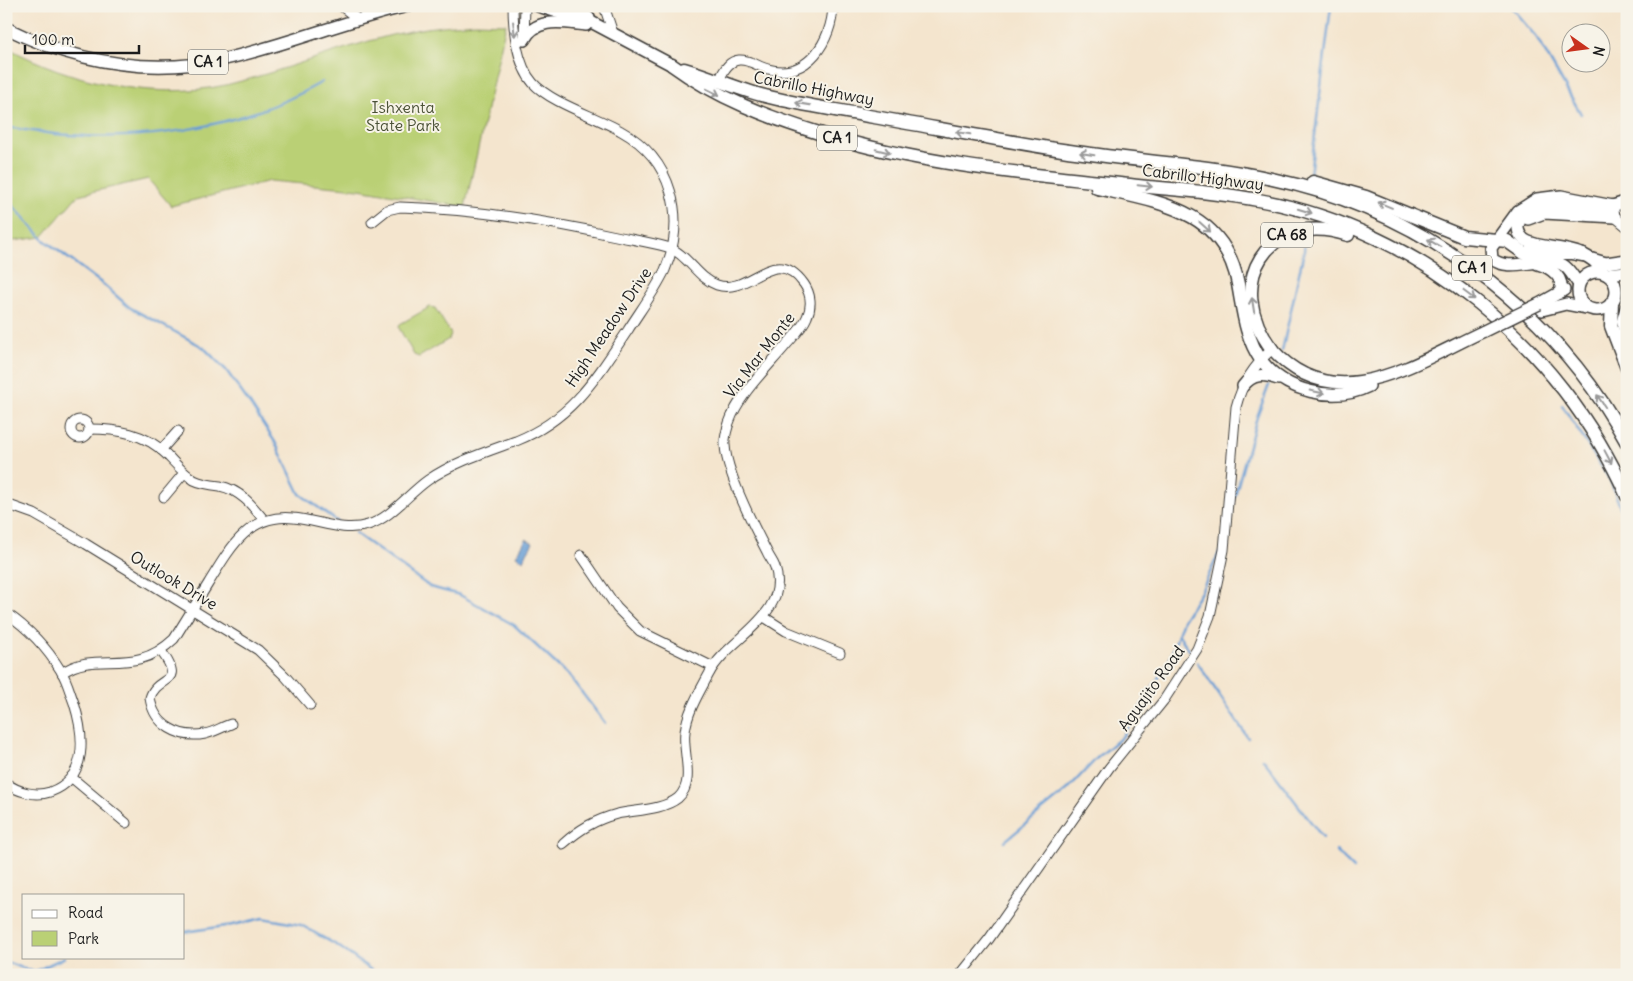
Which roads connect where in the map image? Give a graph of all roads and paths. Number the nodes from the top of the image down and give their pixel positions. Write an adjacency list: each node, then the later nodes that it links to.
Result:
1 (341, 6): 9 (street)
2 (408, 6): 9 (main road, CA 1)
3 (513, 6): 13 (street, one-way to 13)
4 (525, 6): 13 (street)
5 (538, 6): 10 (main road, Cabrillo Highway / CA 1)
6 (574, 6): 10 (main road)
7 (604, 6): 12 (street)
8 (833, 6): 15 (street)
9 (359, 20): 11 (main road, CA 1)
10 (600, 26): 12 (main road, Cabrillo Highway / CA 1); 13 (main road)
11 (6, 28)
12 (613, 33): 14 (main road, Cabrillo Highway / CA 1)
13 (522, 45): 23 (street, High Meadow Drive)
14 (672, 65): 15 (highway, Cabrillo Highway / CA 1); 17 (highway, Cabrillo Highway / CA 1, one-way to 17)
15 (719, 82): 16 (highway, Cabrillo Highway / CA 1, one-way to 15)
16 (1256, 176): 22 (highway, one-way to 16); 46 (highway, Cabrillo Highway / CA 1, one-way to 16)
17 (1062, 177): 25 (highway, Cabrillo Highway / CA 1, one-way to 25); 39 (highway, one-way to 39)
18 (1627, 202): 19 (main road)
19 (1614, 211): 21 (street); 22 (main road); 24 (main road)
20 (372, 222): 23 (street, Via Mar Monte)
21 (1627, 227)
22 (1497, 239): 24 (highway); 27 (main road)
23 (672, 248): 52 (street, High Meadow Drive); 56 (street, Via Mar Monte)
24 (1586, 256): 26 (main road); 29 (main road)
25 (1414, 258): 38 (highway, CA 68, one-way to 25); 49 (highway, Cabrillo Highway / CA 1, one-way to 49)
26 (1627, 260)
27 (1532, 262): 30 (main road); 32 (main road)
28 (1627, 272): 29 (main road, CA 68)
29 (1605, 273): 30 (main road, CA 68); 33 (main road)
30 (1578, 285): 32 (main road, CA 68); 36 (main road)
31 (1627, 291): 33 (main road, CA 68)
32 (1560, 293): 34 (main road, CA 68)
33 (1613, 301): 36 (main road, CA 68); 40 (highway)
34 (1540, 307): 36 (main road, CA 68); 41 (main road, CA 68, bridge)
35 (1627, 307): 37 (highway)
36 (1589, 308)
37 (1627, 344)
38 (1272, 349): 39 (street, Aguajito Road); 41 (main road, CA 68)
39 (1261, 360): 42 (main road, CA 68); 43 (street, Aguajito Road)
40 (1627, 368)
41 (1383, 377): 42 (main road, CA 68, one-way to 41)
42 (1290, 384): 43 (main road)
43 (1243, 386): 67 (street, Aguajito Road)
44 (89, 429): 47 (street)
45 (178, 431): 47 (street)
46 (1627, 443)
47 (161, 450): 48 (street)
48 (184, 473): 50 (street); 52 (street)
49 (1627, 496)
50 (164, 497)
51 (6, 504): 54 (street, Outlook Drive)
52 (264, 520): 54 (street, High Meadow Drive)
53 (581, 556): 59 (street)
54 (193, 608): 57 (street, High Meadow Drive); 61 (street, Outlook Drive)
55 (6, 613): 60 (street)
56 (764, 618): 58 (street); 59 (street, Via Mar Monte)
57 (161, 651): 60 (street, High Meadow Drive); 62 (street)
58 (840, 653)
59 (713, 667): 66 (street, Via Mar Monte)
60 (62, 673): 63 (street)
61 (310, 705)
62 (231, 724)
63 (71, 777): 64 (street); 65 (street)
64 (6, 783)
65 (126, 823)
66 (563, 844)
67 (960, 975)

